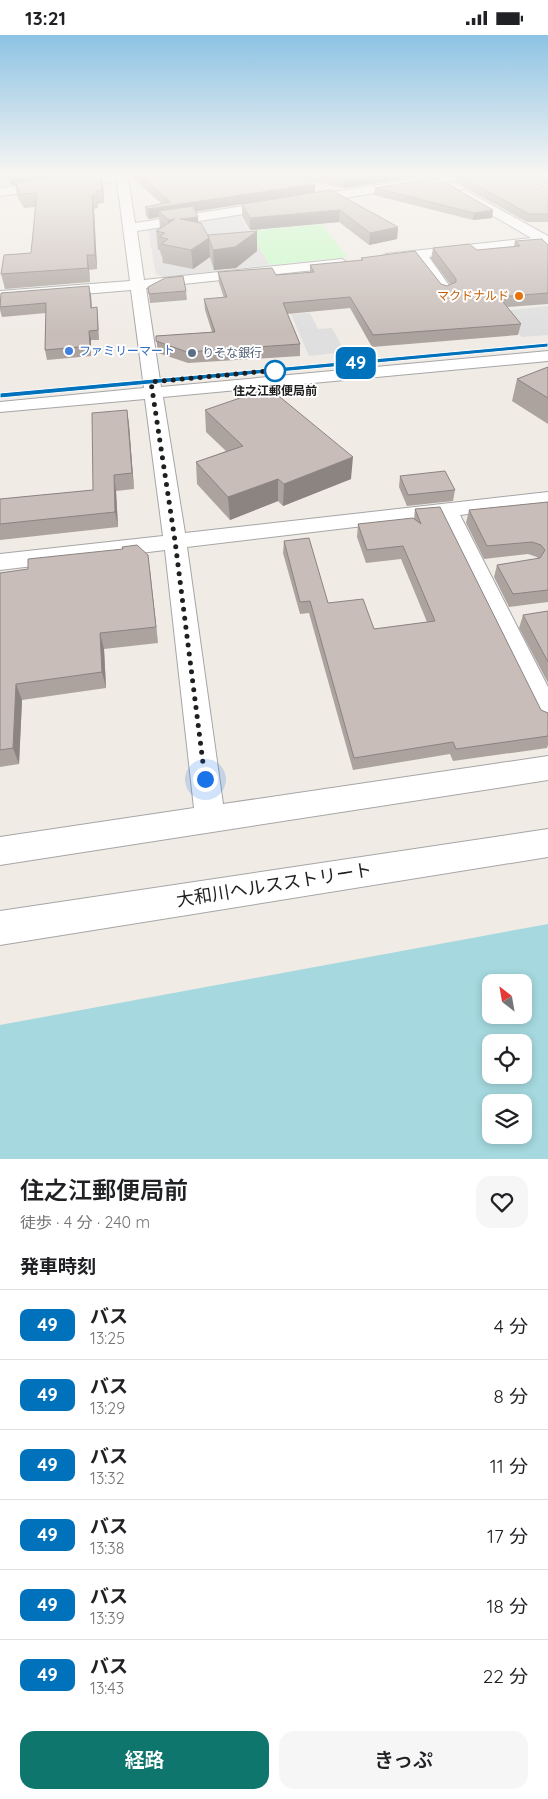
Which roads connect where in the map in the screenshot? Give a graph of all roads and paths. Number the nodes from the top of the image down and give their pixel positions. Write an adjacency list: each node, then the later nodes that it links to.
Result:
1 (139, 226): 3 (street)
2 (522, 226): 4 (street)
3 (129, 228): 8 (street)
4 (548, 241): 5 (street)
5 (420, 254): 6 (street); 9 (street)
6 (371, 260)
7 (351, 262): 8 (street)
8 (137, 285): 10 (street); 13 (street)
9 (446, 291)
10 (0, 296)
11 (548, 345): 13 (street)
12 (548, 356): 13 (street)
13 (152, 387): 14 (street); 15 (street); 18 (street)
14 (0, 396)
15 (0, 407)
16 (548, 498): 17 (street)
17 (446, 509): 18 (street); 21 (street)
18 (175, 541): 19 (street); 25 (street)
19 (0, 562)
20 (502, 567): 21 (street)
21 (476, 570): 22 (street)
22 (539, 675): 23 (street)
23 (548, 714)
24 (548, 768): 25 (street)
25 (210, 819): 27 (street)
26 (548, 843): 28 (street, 大和川ヘルスストリート)
27 (0, 851)
28 (0, 928)

